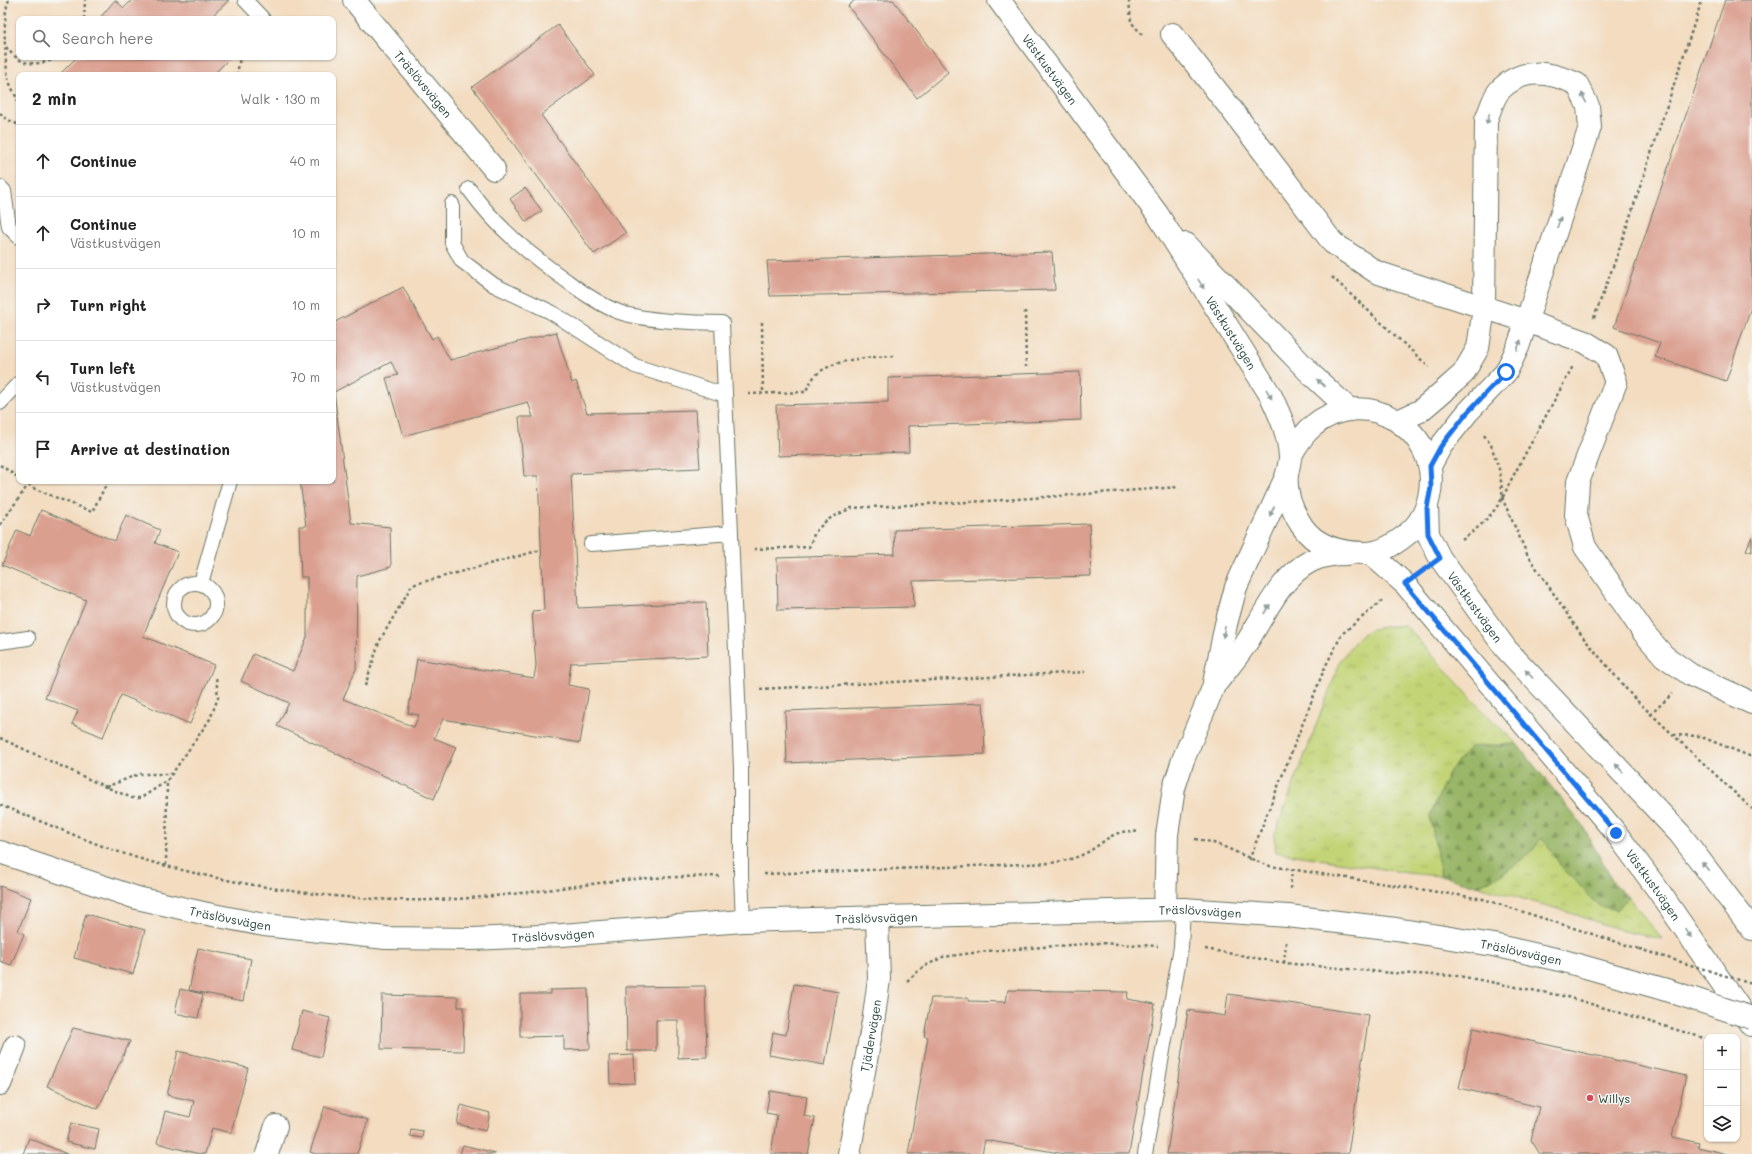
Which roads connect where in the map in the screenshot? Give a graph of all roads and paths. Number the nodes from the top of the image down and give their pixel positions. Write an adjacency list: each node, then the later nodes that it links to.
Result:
1 (8, 0): 10 (path)
2 (84, 0): 7 (path)
3 (245, 0): 8 (lane)
4 (354, 0): 19 (street, Träslövsvägen)
5 (1000, 0): 23 (street, Västkustvägen)
6 (1702, 0): 29 (path)
7 (84, 16)
8 (260, 16)
9 (1172, 34): 25 (street)
10 (5, 47): 11 (path); 16 (path)
11 (16, 58)
12 (18, 60): 13 (path)
13 (53, 60)
14 (240, 60): 15 (path)
15 (238, 72)
16 (16, 97)
17 (0, 113): 18 (path)
18 (16, 124)
19 (494, 169)
20 (0, 187): 24 (lane)
21 (469, 189): 34 (lane)
22 (452, 204): 34 (lane)
23 (1158, 215): 36 (street, Västkustvägen, one-way to 23); 39 (street, Västkustvägen, one-way to 39)
24 (16, 233)
25 (1484, 308): 27 (street); 27 (street, one-way to 25); 37 (street)
26 (1025, 311): 31 (path)
27 (1526, 320): 29 (street); 40 (street, one-way to 27)
28 (762, 322): 33 (path)
29 (1585, 342): 53 (path); 63 (street)
30 (896, 356): 33 (path)
31 (1026, 367)
32 (16, 386): 35 (lane)
33 (763, 394): 34 (path)
34 (725, 395): 48 (lane)
35 (0, 403)
36 (1350, 410): 37 (street); 39 (street)
37 (1398, 421): 40 (street)
38 (0, 465): 41 (path)
39 (1288, 466): 52 (street, Västkustvägen); 61 (street, one-way to 61)
40 (1430, 466): 46 (street)
41 (16, 476)
42 (106, 484): 44 (path)
43 (229, 484): 54 (lane)
44 (28, 485): 47 (path)
45 (1179, 487): 51 (path)
46 (1427, 508): 52 (street); 53 (street, Västkustvägen)
47 (0, 525)
48 (731, 533): 49 (lane); 51 (lane)
49 (591, 544)
50 (541, 550): 60 (path)
51 (732, 550): 62 (lane)
52 (1360, 553): 55 (street, Västkustvägen); 61 (street, one-way to 52)
53 (1440, 558): 79 (street, Västkustvägen, one-way to 53)
54 (201, 583)
55 (1405, 584): 73 (path); 84 (street, Västkustvägen, one-way to 84)
56 (28, 638): 57 (lane)
57 (0, 642)
58 (1085, 672): 62 (path)
59 (216, 676): 67 (path)
60 (365, 686)
61 (1213, 688): 71 (street)
62 (738, 690): 75 (lane)
63 (1752, 703)
64 (1672, 735): 66 (path)
65 (0, 738): 69 (path)
66 (1752, 757)
67 (172, 774): 68 (path); 69 (path)
68 (167, 781): 69 (path); 74 (path)
69 (106, 787)
70 (0, 805): 74 (path)
71 (1167, 835): 73 (path); 75 (path); 76 (street)
72 (0, 852): 78 (street, Träslövsvägen)
73 (1249, 860): 82 (path, bridge)
74 (166, 865): 75 (path)
75 (741, 875): 78 (lane)
76 (1174, 909): 77 (street, Träslövsvägen); 80 (lane); 83 (street, Träslövsvägen, bridge)
77 (877, 918): 78 (street, Träslövsvägen); 90 (street, Tjädervägen)
78 (743, 921)
79 (1752, 929)
80 (1181, 948): 81 (path); 85 (path); 91 (lane)
81 (906, 982)
82 (1752, 984)
83 (1752, 1018)
84 (1752, 1026)
85 (1704, 1038)
86 (15, 1046): 87 (street)
87 (0, 1084)
88 (276, 1126): 89 (street)
89 (267, 1154)
90 (849, 1154)
91 (1145, 1154)

